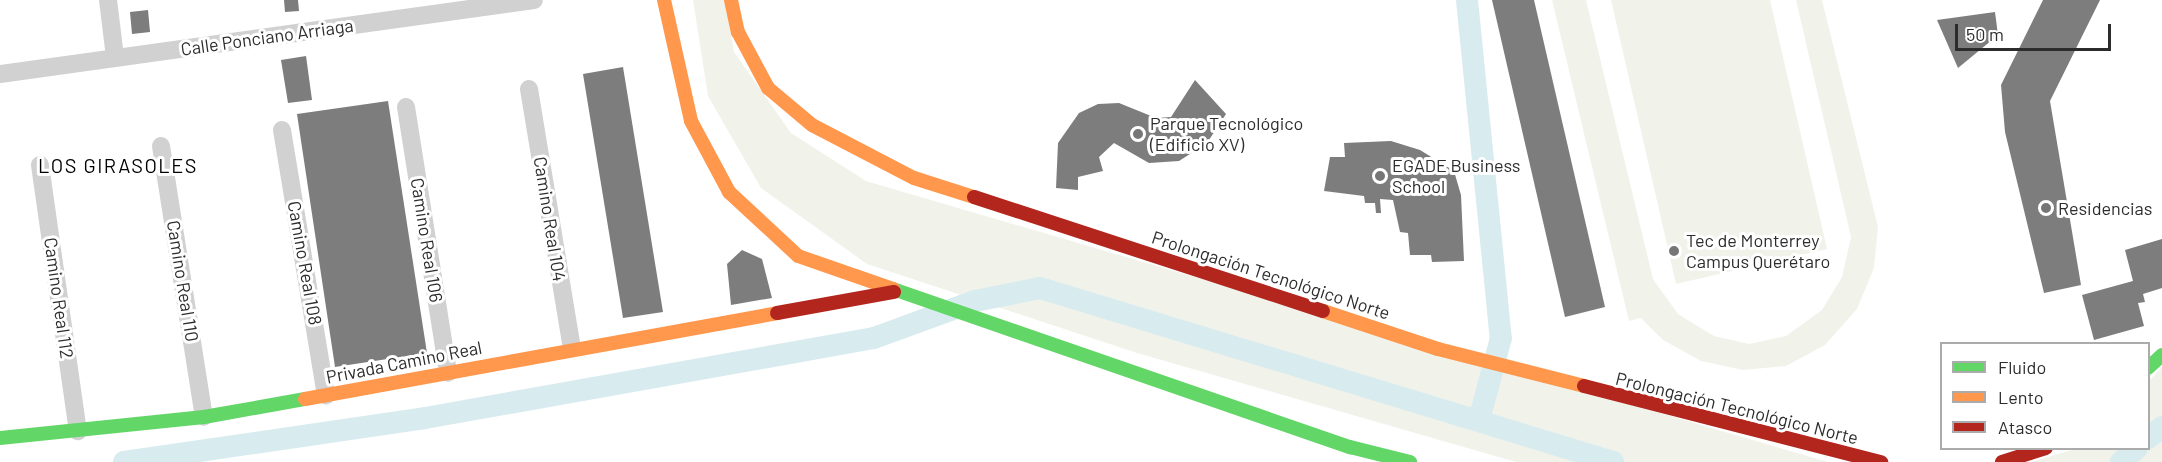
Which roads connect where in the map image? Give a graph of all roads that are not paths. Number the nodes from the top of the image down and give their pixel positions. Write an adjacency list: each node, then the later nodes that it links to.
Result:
1 (108, 0): 5 (street)
2 (534, 0): 5 (street, Calle Ponciano Arriaga)
3 (664, 0): 12 (main road)
4 (730, 0): 25 (main road, Prolongación Tecnológico Norte)
5 (115, 57): 6 (street, Calle Ponciano Arriaga)
6 (0, 74)
7 (529, 89): 15 (street, Camino Real 104)
8 (406, 107): 18 (street, Camino Real 106)
9 (282, 130): 19 (street, Camino Real 108)
10 (161, 146): 20 (street, Camino Real 110)
11 (40, 165): 21 (street, Camino Real 112)
12 (798, 256): 13 (main road); 14 (main road)
13 (895, 292): 14 (main road, Privada Camino Real); 24 (main road)
14 (812, 306): 15 (main road, Privada Camino Real)
15 (572, 348): 18 (main road, Privada Camino Real)
16 (2162, 355): 17 (main road)
17 (2150, 366)
18 (448, 373): 19 (main road, Privada Camino Real)
19 (326, 395): 20 (main road, Privada Camino Real)
20 (204, 417): 21 (main road, Privada Camino Real)
21 (78, 431): 22 (main road, Privada Camino Real)
22 (0, 438)
23 (2040, 450): 26 (main road)
24 (1410, 462)
25 (1881, 462)
26 (2002, 462)

